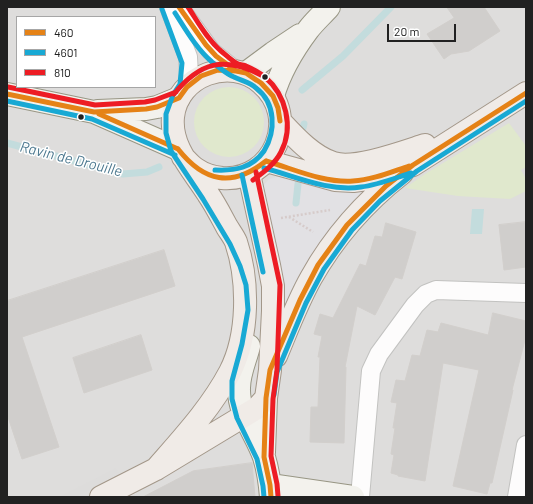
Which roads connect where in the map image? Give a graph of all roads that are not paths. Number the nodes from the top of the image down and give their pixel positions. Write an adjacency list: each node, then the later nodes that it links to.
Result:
1 (169, 7): 6 (street)
2 (179, 7): 5 (street)
3 (329, 7): 4 (street)
4 (308, 30): 5 (street); 9 (street)
5 (241, 72): 6 (main road); 9 (main road)
6 (183, 93): 10 (street); 13 (main road)
7 (526, 93): 12 (main road)
8 (7, 94): 10 (street)
9 (273, 96): 11 (main road)
10 (94, 112): 13 (street)
11 (280, 121): 12 (main road); 15 (main road)
12 (461, 134): 14 (main road)
13 (180, 153): 15 (main road); 16 (main road)
14 (413, 165): 15 (main road); 18 (main road)
15 (257, 167): 18 (main road)
16 (236, 241): 20 (street); 23 (main road)
17 (526, 293): 27 (street)
18 (270, 370): 19 (main road)
19 (266, 398): 20 (main road); 22 (street)
20 (244, 415): 22 (street); 23 (main road)
21 (526, 445): 28 (street)
22 (264, 457): 24 (street)
23 (156, 469): 25 (main road)
24 (270, 491): 26 (street)
25 (101, 497)
26 (353, 497)
27 (360, 497)
28 (517, 497)

